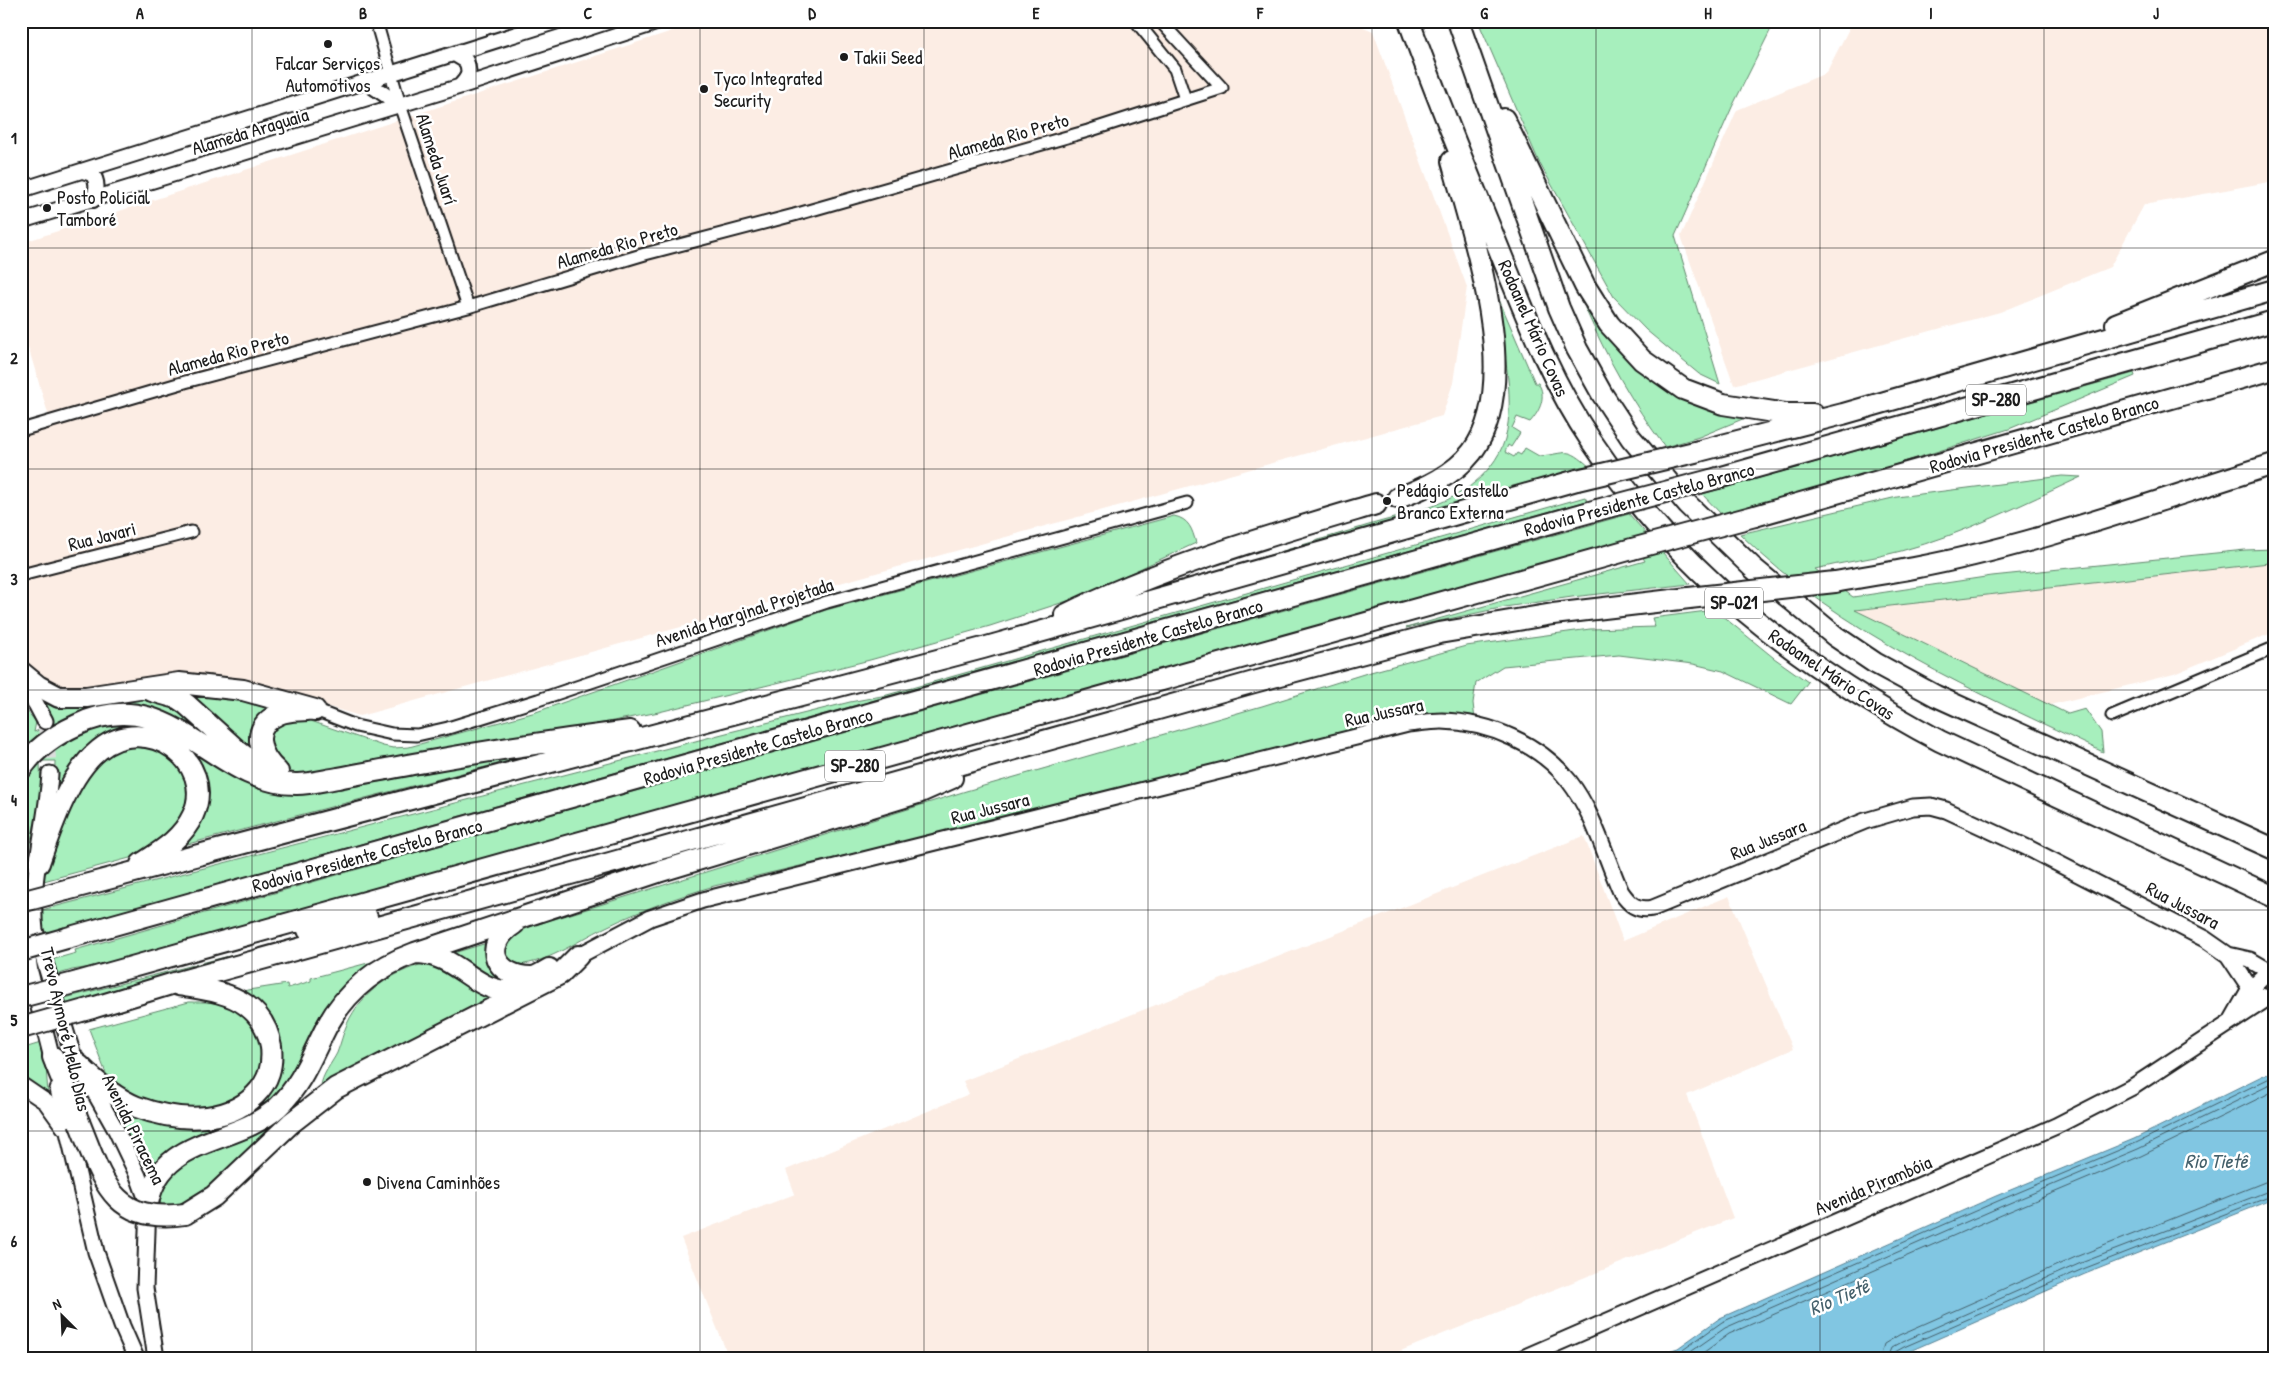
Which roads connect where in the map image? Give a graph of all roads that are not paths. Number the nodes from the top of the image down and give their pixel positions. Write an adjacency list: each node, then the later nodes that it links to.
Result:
1 (376, 21): 10 (street, Alameda Juarí)
2 (558, 21): 8 (street, Alameda Araguaia)
3 (662, 21): 12 (street, Alameda Araguaia)
4 (1136, 21): 15 (street)
5 (1160, 21): 15 (street, Alameda Rio Preto)
6 (1409, 21): 11 (highway, Rodoanel Mário Covas / SP-021)
7 (1461, 28): 27 (highway); 48 (highway, Rodoanel Mário Covas / SP-021)
8 (478, 47): 9 (street, Alameda Araguaia); 12 (street)
9 (456, 55): 10 (street, Alameda Araguaia); 14 (street)
10 (391, 72): 13 (street, Alameda Araguaia); 16 (street, Alameda Juarí)
11 (1428, 75): 30 (highway); 52 (highway, Rodoanel Mário Covas / SP-021)
12 (486, 78): 14 (street, Alameda Araguaia)
13 (365, 81): 16 (street); 17 (street, Alameda Araguaia)
14 (460, 86): 16 (street, Alameda Araguaia)
15 (1185, 99): 23 (street, Alameda Rio Preto)
16 (400, 104): 19 (street, Alameda Araguaia); 23 (street, Alameda Juarí)
17 (82, 171): 18 (street, Alameda Araguaia); 19 (street)
18 (21, 190)
19 (93, 200): 20 (street, Alameda Araguaia)
20 (21, 221)
21 (2274, 261): 25 (highway)
22 (2274, 290): 25 (highway)
23 (468, 307): 28 (street, Alameda Rio Preto)
24 (2274, 321): 55 (highway, Rodovia Presidente Castelo Branco / SP-280, bridge)
25 (2022, 364): 27 (highway)
26 (2274, 369): 56 (highway, Rodovia Presidente Castelo Branco / SP-280, bridge)
27 (1843, 414): 35 (highway, bridge)
28 (21, 430)
29 (2274, 464): 44 (highway, bridge)
30 (1398, 498)
31 (1187, 503): 40 (street, Avenida Marginal Projetada)
32 (1376, 504): 35 (highway)
33 (191, 532): 34 (street, Rua Javari)
34 (21, 575)
35 (1042, 631): 42 (highway)
36 (2274, 648): 41 (street)
37 (21, 672): 39 (highway)
38 (21, 684): 43 (main road)
39 (140, 688): 40 (highway); 47 (highway)
40 (315, 710): 47 (highway)
41 (2112, 716)
42 (719, 719): 47 (highway); 51 (highway)
43 (45, 721)
44 (995, 755): 50 (highway); 54 (highway)
45 (21, 769): 47 (highway)
46 (50, 774): 49 (main road, Trevo Aymoré Mello Dias)
47 (289, 783)
48 (2274, 849)
49 (39, 863): 51 (highway); 70 (main road, Trevo Aymoré Mello Dias)
50 (610, 863): 56 (highway); 62 (highway)
51 (124, 874): 53 (highway, bridge)
52 (2274, 897)
53 (21, 902)
54 (522, 919): 57 (highway); 59 (highway)
55 (22, 937): 69 (main road, Trevo Aymoré Mello Dias)
56 (203, 948): 66 (highway, Rodovia Presidente Castelo Branco / SP-280, bridge)
57 (415, 953): 60 (highway); 63 (highway)
58 (2228, 955): 59 (main road, Rua Jussara); 61 (main road, Rua Jussara); 64 (main road, Rua Jussara)
59 (578, 956): 63 (highway)
60 (382, 967): 72 (highway); 74 (highway)
61 (2273, 972): 64 (main road, Avenida Pirambóia)
62 (171, 984): 68 (highway, bridge); 70 (highway)
63 (534, 987): 72 (highway)
64 (2249, 990): 65 (main road); 67 (main road, Avenida Pirambóia)
65 (2270, 996): 67 (main road, Avenida Pirambóia)
66 (21, 997)
67 (2227, 1026): 80 (main road, Avenida Pirambóia)
68 (21, 1028)
69 (53, 1056): 73 (highway)
70 (79, 1065): 74 (main road, Avenida Piracema)
71 (21, 1085): 73 (main road)
72 (291, 1123): 73 (highway, bridge)
73 (74, 1128): 76 (main road)
74 (148, 1203): 75 (main road, Avenida Piracema)
75 (152, 1331): 78 (main road, Avenida Piracema); 79 (main road, Avenida Piracema)
76 (129, 1350): 77 (main road)
77 (136, 1358)
78 (156, 1358)
79 (162, 1358)
80 (1523, 1358)

